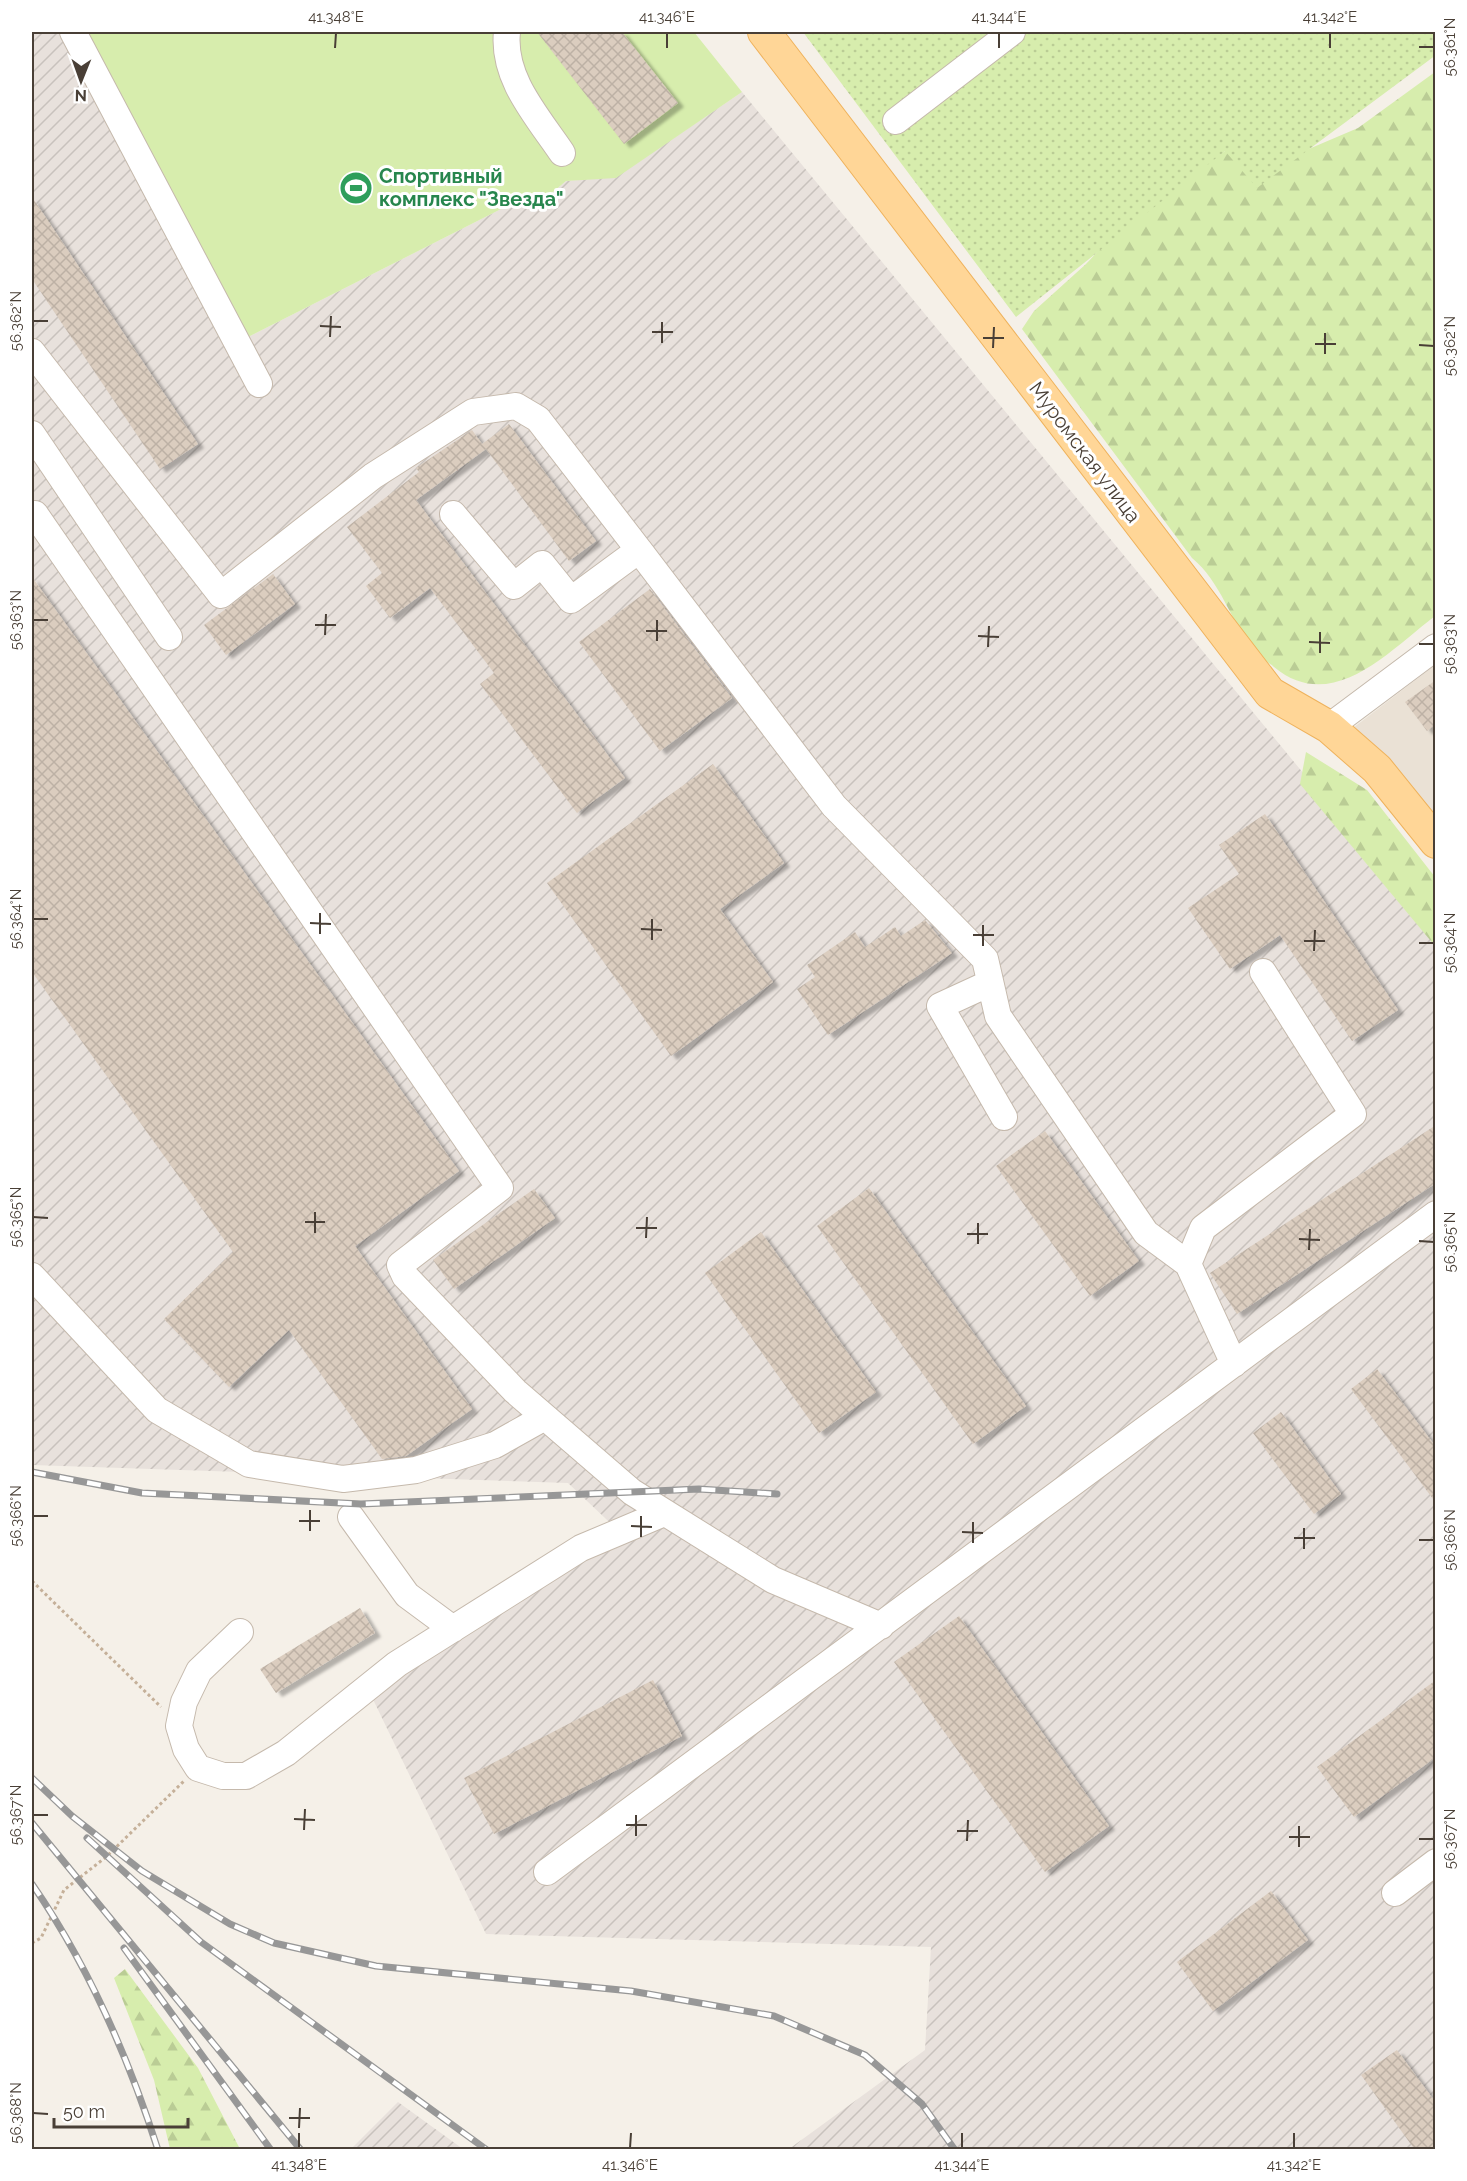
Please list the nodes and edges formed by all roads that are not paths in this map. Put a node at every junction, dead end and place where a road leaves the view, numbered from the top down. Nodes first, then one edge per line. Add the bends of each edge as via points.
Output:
1 (73, 32) edge
2 (507, 32) edge
3 (764, 32) edge
4 (1012, 32) edge
5 (896, 121) dead end
6 (562, 153) dead end
7 (32, 352) edge
8 (260, 384) dead end
9 (32, 434) edge
10 (453, 514) dead end
11 (32, 516) edge
12 (639, 550) junction
13 (169, 637) dead end
14 (1436, 647) edge
15 (1329, 727) junction
16 (1436, 842) edge
17 (1263, 972) dead end
18 (990, 983) junction
19 (1004, 1117) dead end
20 (1436, 1214) edge
21 (1188, 1264) junction
22 (32, 1276) edge
23 (1234, 1364) junction
24 (545, 1417) junction
25 (664, 1513) junction
26 (351, 1517) dead end
27 (881, 1626) junction
28 (453, 1629) junction
29 (240, 1632) dead end
30 (1436, 1862) edge
31 (547, 1872) dead end
32 (1395, 1893) dead end

1 - 8 street
2 - 6 street via 505,48 516,85
3 - 15 main road, Муромская улица via 1270,693
4 - 5 street
7 - 12 street via 221,595 373,476 473,412 516,406 538,419
9 - 13 street
10 - 12 street via 514,586 542,564 571,600
11 - 24 street via 500,1188 400,1265 413,1284 515,1391
12 - 18 street via 834,806 985,959
14 - 15 street
15 - 16 main road, Муромская улица via 1377,769
17 - 21 street via 1353,1114 1203,1228
18 - 19 street via 940,1006
18 - 21 street via 998,1016 1146,1233
20 - 23 street
21 - 23 street
22 - 24 street via 157,1410 249,1464 343,1479 416,1470 495,1445
23 - 27 street
24 - 25 street via 632,1492
25 - 27 street via 773,1580
25 - 28 street via 580,1548
26 - 28 street via 407,1595
27 - 31 street
28 - 29 street via 398,1664 286,1753 246,1776 223,1776 198,1768 186,1749 179,1725 184,1702 199,1671
30 - 32 street

